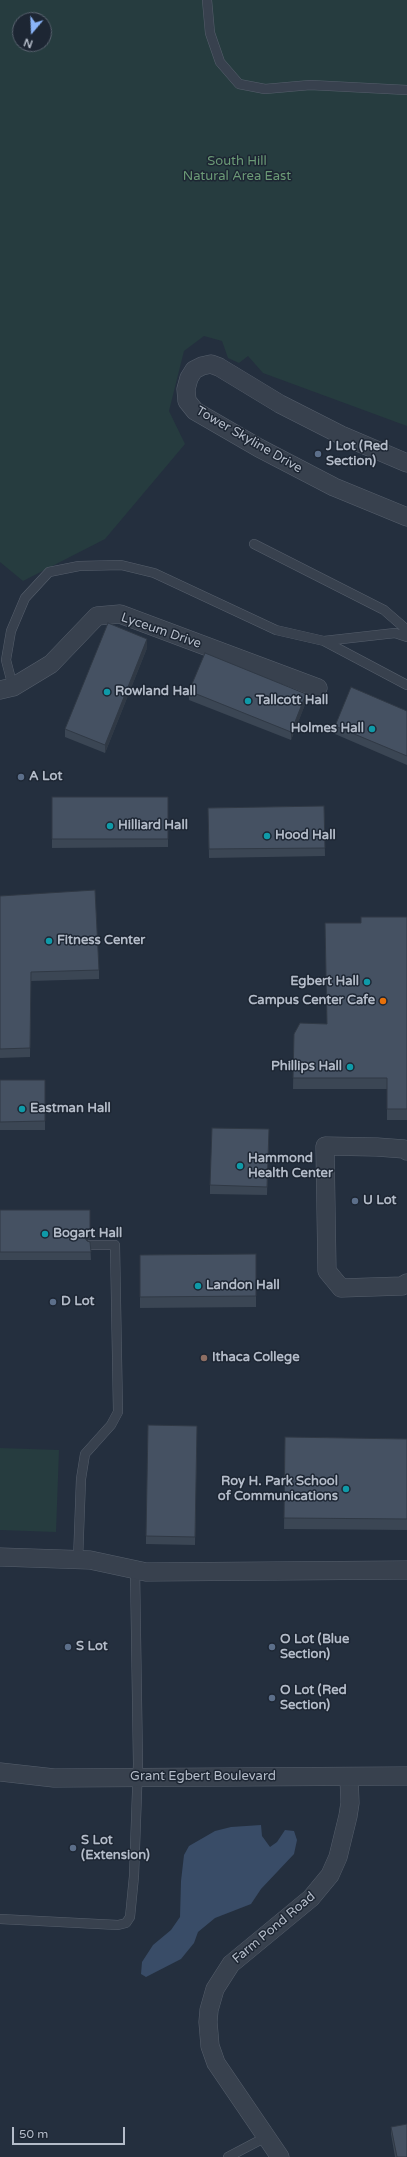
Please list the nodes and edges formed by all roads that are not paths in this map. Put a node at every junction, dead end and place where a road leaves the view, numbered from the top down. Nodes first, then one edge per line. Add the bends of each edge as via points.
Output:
1 (207, 0) edge
2 (407, 90) edge
3 (407, 463) edge
4 (407, 517) edge
5 (254, 544) dead end
6 (407, 630) edge
7 (407, 637) edge
8 (324, 641) junction
9 (407, 685) edge
10 (6, 688) edge
11 (318, 688) dead end
12 (407, 1151) edge
13 (90, 1245) edge
14 (407, 1282) edge
15 (0, 1557) edge
16 (78, 1560) junction
17 (135, 1569) junction
18 (407, 1570) edge
19 (0, 1772) edge
20 (407, 1776) edge
21 (349, 1777) junction
22 (138, 1778) junction
23 (0, 1919) edge
24 (266, 2137) junction
25 (228, 2157) edge
26 (280, 2157) edge

1 - 2 lane via 210,33 220,62 239,84 265,89 310,85
3 - 4 street, Tower Skyline Drive via 334,432 280,404 219,366 202,366 194,370 189,378 186,389 187,401 194,411 334,487
5 - 6 lane via 384,610
7 - 8 lane via 395,633
8 - 9 lane
8 - 10 lane via 276,630 154,573 121,564 79,566 49,572 25,598 11,630 6,660
10 - 11 street, Lyceum Drive via 51,664 97,616 120,614
12 - 14 street via 377,1147 325,1146 327,1271 341,1288 402,1286
13 - 16 lane via 115,1245 118,1412 111,1425 85,1454 81,1479
15 - 16 street
16 - 17 street
17 - 18 street via 146,1572
17 - 22 lane
19 - 22 street, Grant Egbert Boulevard via 54,1778
20 - 21 street, Grant Egbert Boulevard
21 - 22 street, Grant Egbert Boulevard
21 - 24 street, Farm Pond Road via 348,1816 338,1857 330,1875 311,1898 231,1964 215,1989 212,2000 208,2022 210,2046 216,2063
22 - 23 lane via 132,1904 128,1920 118,1925
24 - 25 lane
24 - 26 street, Farm Pond Road

